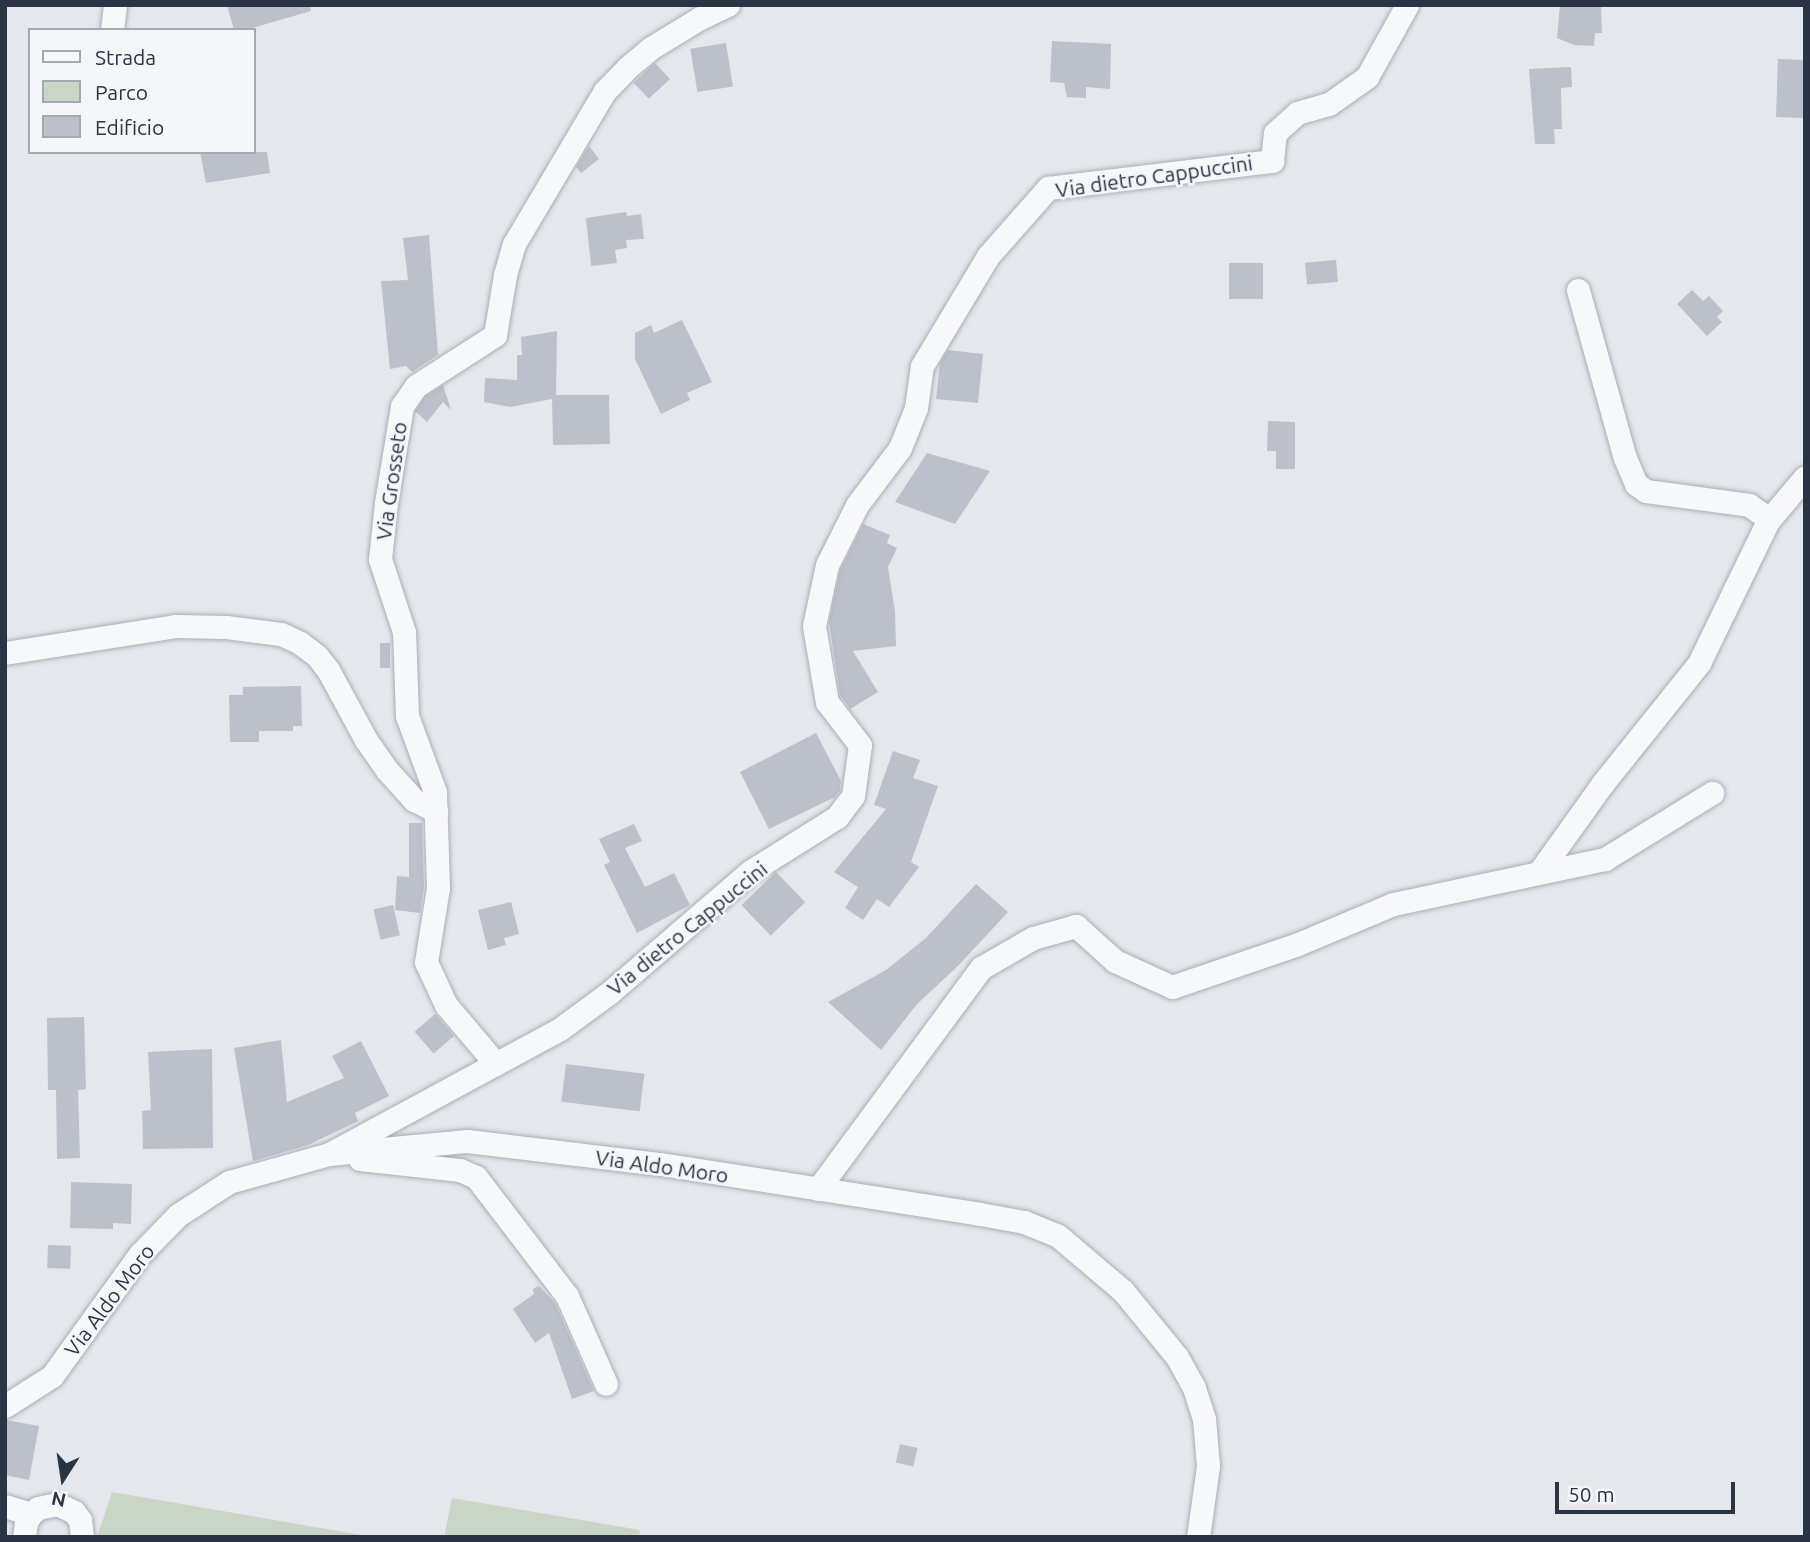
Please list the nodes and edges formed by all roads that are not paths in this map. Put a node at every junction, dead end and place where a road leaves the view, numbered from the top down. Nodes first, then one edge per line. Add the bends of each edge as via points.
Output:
1 (115, 5) edge
2 (728, 5) edge
3 (1407, 5) edge
4 (112, 28) edge
5 (1578, 290) dead end
6 (1805, 477) edge
7 (1769, 519) junction
8 (5, 653) edge
9 (1713, 793) dead end
10 (436, 811) junction
11 (1540, 871) junction
12 (496, 1063) junction
13 (329, 1153) junction
14 (818, 1189) junction
15 (606, 1384) dead end
16 (5, 1406) edge
17 (5, 1506) edge
18 (31, 1514) junction
19 (24, 1537) edge
20 (82, 1537) edge
21 (1198, 1537) edge

1 - 4 street
2 - 10 street, Via Grosseto via 652,48 605,91 514,244 495,335 416,386 402,406 380,559 404,632 407,716 435,792
3 - 12 street, Via dietro Cappuccini via 1367,77 1329,104 1297,113 1275,132 1272,161 1048,188 996,247 922,366 916,408 900,448 857,505 827,565 814,626 827,702 860,745 853,796 837,817 751,871 609,993 560,1029
5 - 7 street via 1636,484 1646,491 1749,505
6 - 7 street
7 - 11 street via 1699,663
8 - 10 street via 175,626 281,634 317,656 387,770 414,800
9 - 11 street via 1605,859
10 - 12 street, Via Grosseto via 438,888 426,961 446,1005
11 - 14 street via 1394,904 1298,944 1172,986 1115,961 1076,926 1033,938 981,968
12 - 13 street, Via dietro Cappuccini
13 - 14 street, Via Aldo Moro via 467,1141
13 - 15 street via 460,1170 476,1177 567,1296
13 - 16 street, Via Aldo Moro via 229,1182 178,1215 140,1254 52,1376
14 - 21 street, Via Aldo Moro via 1024,1222 1057,1235 1092,1261 1177,1357 1194,1388 1208,1466
17 - 18 street
18 - 19 street
18 - 20 street via 47,1504 66,1507 80,1520

